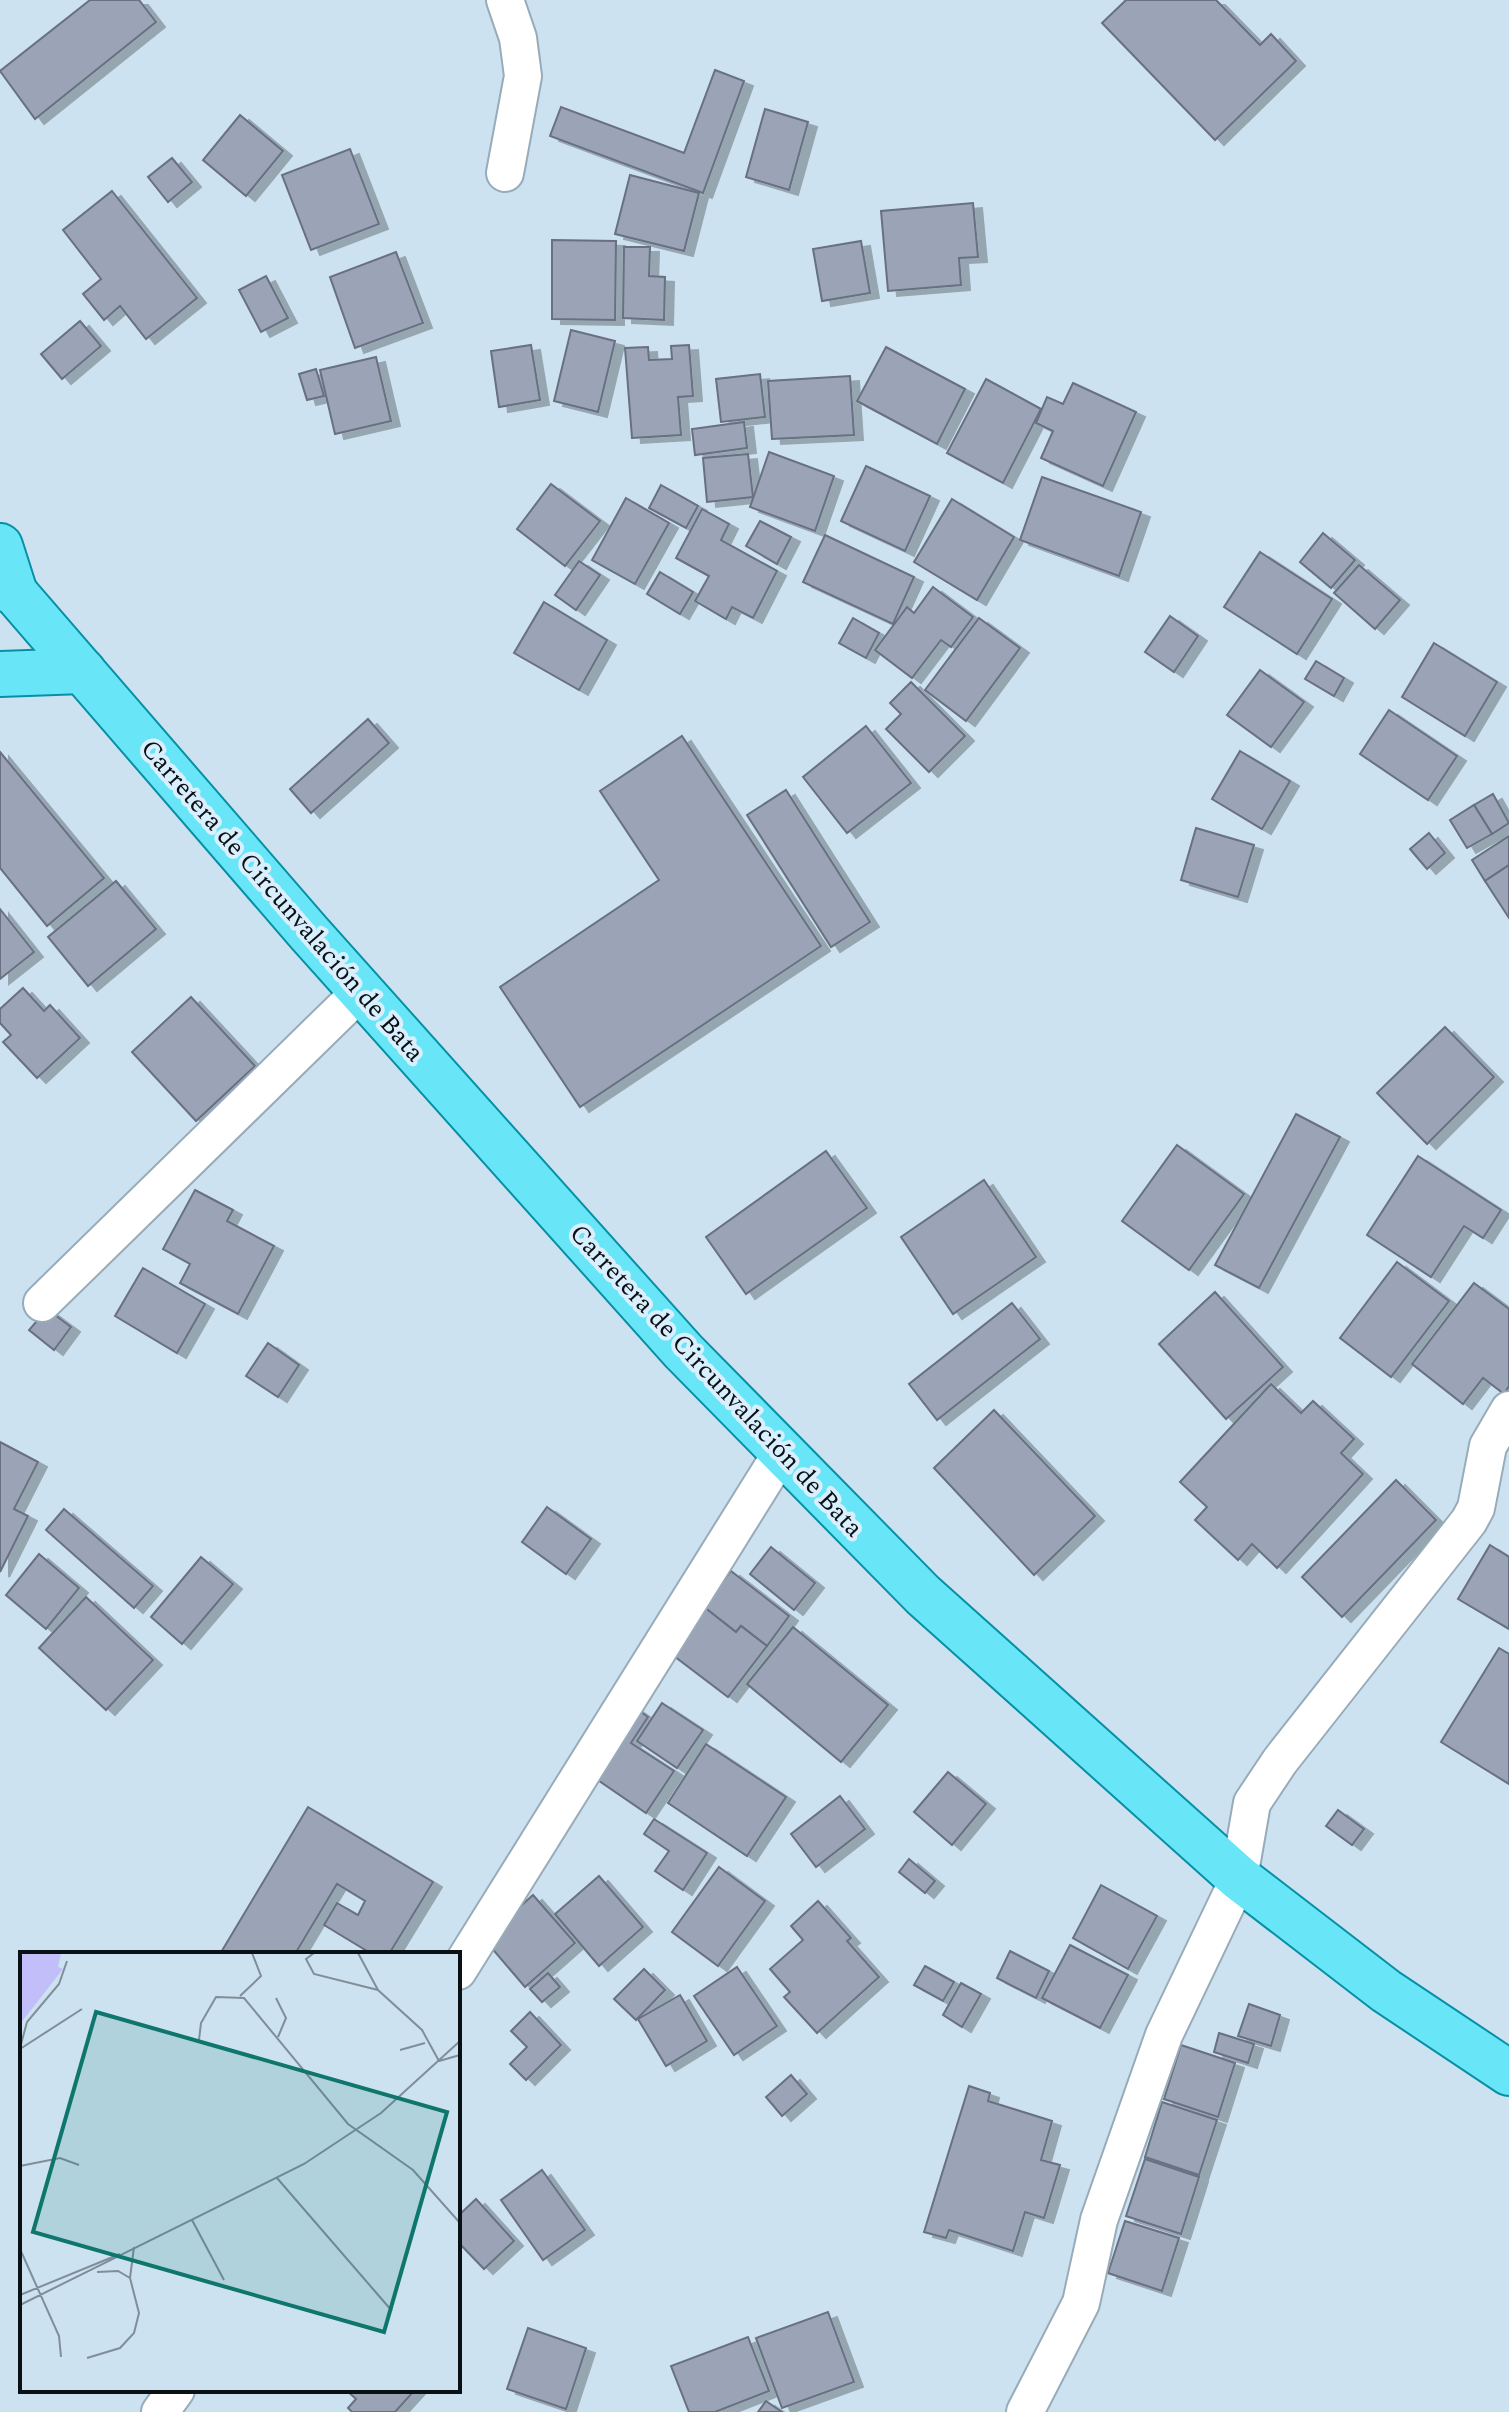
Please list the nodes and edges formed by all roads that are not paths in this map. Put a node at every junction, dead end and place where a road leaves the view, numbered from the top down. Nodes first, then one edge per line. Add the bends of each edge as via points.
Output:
1 (505, 0) edge
2 (505, 173) dead end
3 (0, 546) edge
4 (8, 590) edge
5 (83, 671) junction
6 (0, 674) edge
7 (361, 991) junction
8 (42, 1303) dead end
9 (1509, 1410) edge
10 (782, 1452) junction
11 (1239, 1878) junction
12 (460, 1968) edge
13 (1509, 2073) edge
14 (175, 2392) edge
15 (160, 2412) edge
16 (1025, 2412) edge

1 - 2 street via 523,76
3 - 4 main road, Carretera de Circunvalación de Bata
4 - 5 main road, Carretera de Circunvalación de Bata
5 - 6 main road
5 - 7 main road, Carretera de Circunvalación de Bata
7 - 8 street
7 - 10 main road, Carretera de Circunvalación de Bata via 683,1351
9 - 11 street via 1488,1446 1469,1521 1252,1803
10 - 11 main road, Carretera de Circunvalación de Bata via 923,1595
10 - 12 street
11 - 13 main road, Carretera de Circunvalación de Bata via 1386,1991
11 - 16 street via 1164,2035 1099,2220 1081,2303
14 - 15 street

